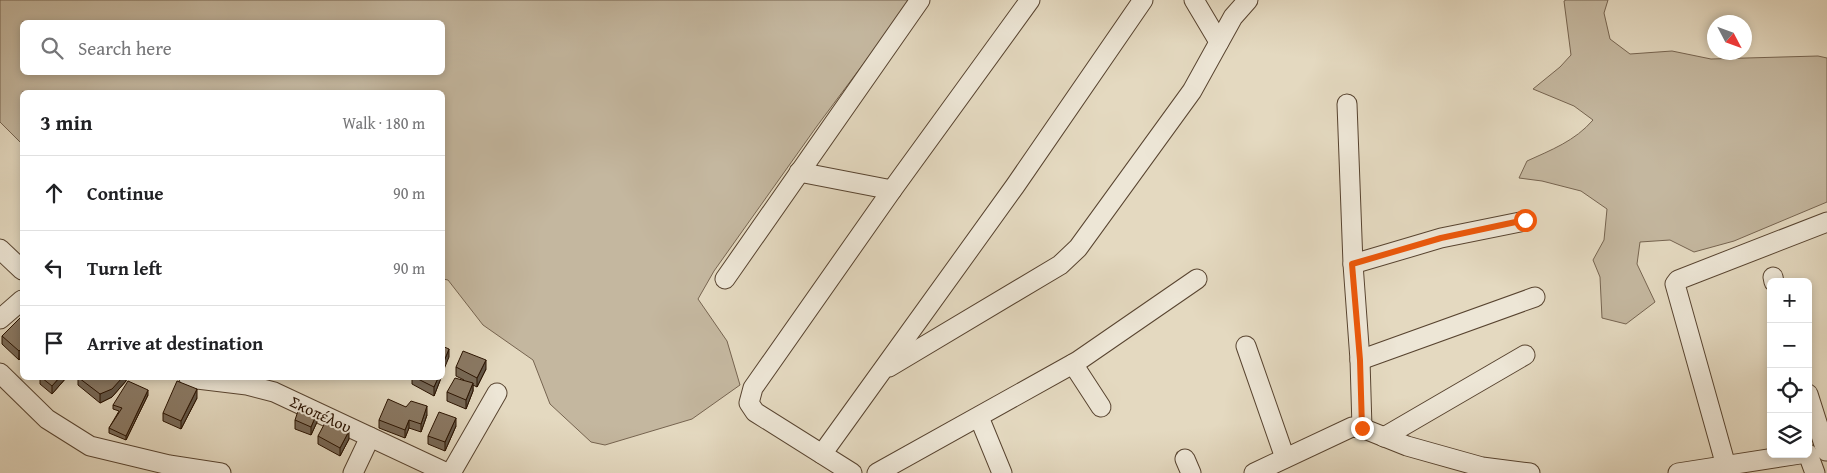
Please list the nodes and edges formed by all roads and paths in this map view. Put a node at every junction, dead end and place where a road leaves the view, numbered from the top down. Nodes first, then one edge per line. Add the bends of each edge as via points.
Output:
1 (920, 0) edge
2 (1030, 0) edge
3 (1142, 0) edge
4 (1194, 0) edge
5 (1248, 0) edge
6 (1219, 42) junction
7 (1347, 104) dead end
8 (799, 172) junction
9 (892, 190) junction
10 (1525, 220) dead end
11 (1827, 222) edge
12 (0, 250) edge
13 (1352, 264) junction
14 (20, 268) edge
15 (725, 279) dead end
16 (1197, 279) dead end
17 (1535, 297) dead end
18 (20, 302) edge
19 (0, 320) edge
20 (1246, 346) dead end
21 (1525, 356) dead end
22 (1360, 360) junction
23 (1073, 364) junction
24 (0, 372) edge
25 (881, 372) junction
26 (206, 380) edge
27 (497, 393) dead end
28 (1101, 408) dead end
29 (1811, 413) edge
30 (979, 417) junction
31 (1362, 428) junction
32 (370, 437) junction
33 (1384, 437) junction
34 (1817, 452) edge
35 (822, 454) junction
36 (1285, 458) junction
37 (1775, 458) edge
38 (1726, 466) junction
39 (1521, 472) edge
40 (221, 473) edge
41 (353, 473) edge
42 (447, 473) edge
43 (451, 473) edge
44 (852, 473) edge
45 (877, 473) edge
46 (1002, 473) edge
47 (1254, 473) edge
48 (1678, 473) edge
49 (1815, 473) edge

1 - 8 street
2 - 9 street
3 - 25 street via 1015,186
4 - 6 street
5 - 6 street via 1233,17
6 - 25 street via 1192,91 1078,248 1060,265
7 - 13 street
8 - 9 street
8 - 15 street
9 - 35 street via 753,388 749,403 755,412
10 - 13 street via 1441,238
11 - 38 street via 1678,280 1676,284
12 - 14 street
13 - 22 street
16 - 23 street
17 - 22 street
18 - 19 street
20 - 36 street
21 - 33 street
22 - 31 street
23 - 28 street
23 - 30 street
24 - 40 street via 47,419 90,446 169,465
25 - 35 street
26 - 32 street, Σκοπέλου via 274,392
27 - 43 street
29 - 34 street
30 - 45 street
30 - 46 street
31 - 33 street
31 - 36 street via 1352,427
32 - 41 street
32 - 42 street, Σκοπέλου
33 - 39 street via 1482,467
34 - 49 street
35 - 44 street
36 - 47 street
37 - 38 street
38 - 48 street

